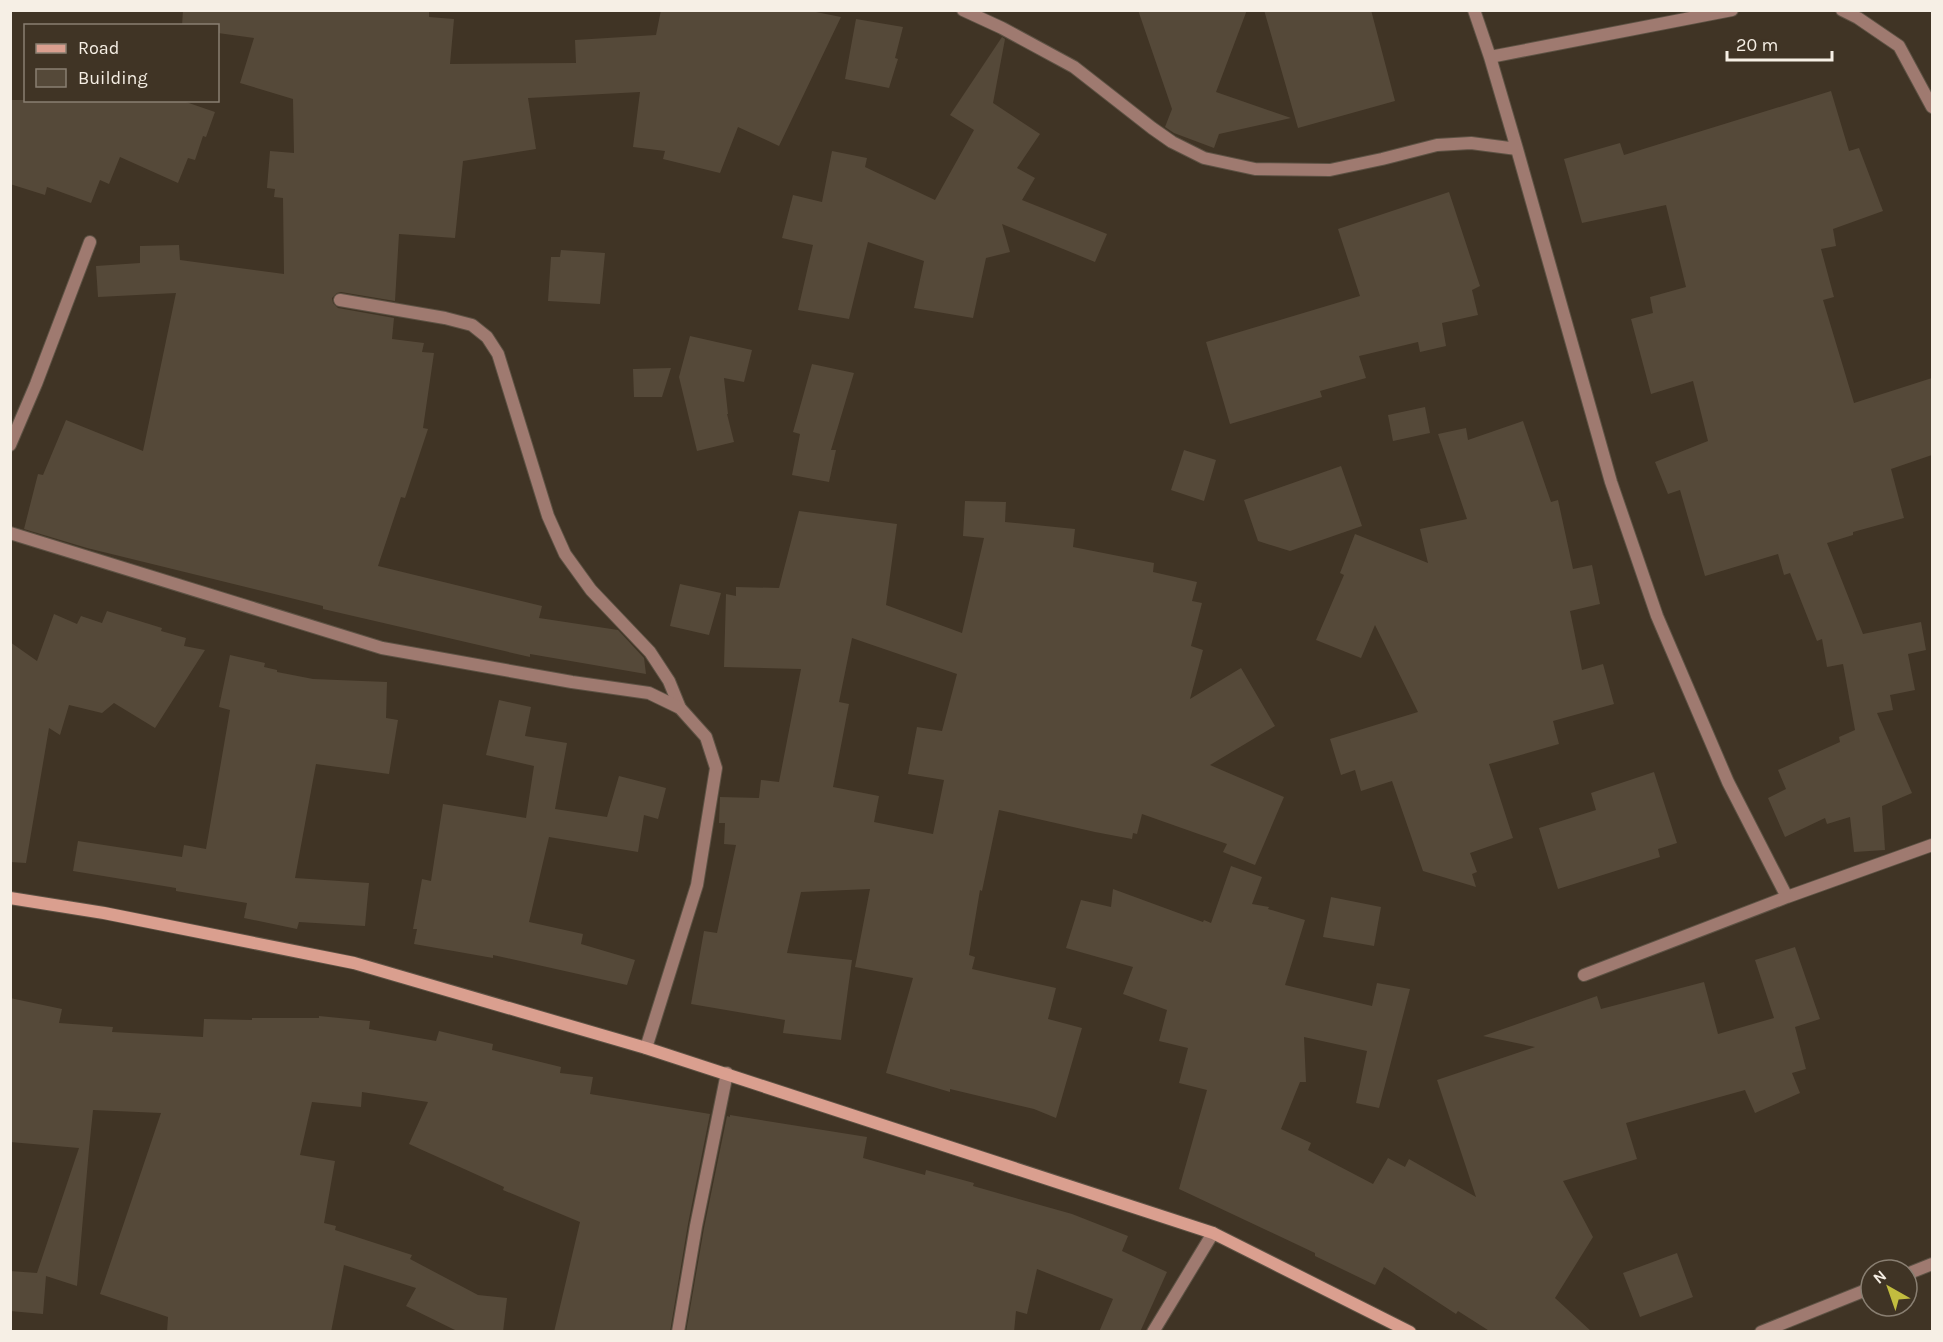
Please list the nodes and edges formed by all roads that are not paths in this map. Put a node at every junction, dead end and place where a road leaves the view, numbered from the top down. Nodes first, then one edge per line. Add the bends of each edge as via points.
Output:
1 (963, 10) edge
2 (1474, 10) edge
3 (1732, 10) edge
4 (1842, 10) edge
5 (1490, 57) junction
6 (1932, 107) edge
7 (1517, 149) junction
8 (90, 242) dead end
9 (340, 300) dead end
10 (10, 445) edge
11 (10, 533) edge
12 (680, 708) junction
13 (1932, 845) edge
14 (1787, 897) junction
15 (10, 898) edge
16 (1584, 975) dead end
17 (646, 1048) junction
18 (727, 1073) junction
19 (1214, 1233) junction
20 (1859, 1293) edge
21 (678, 1332) edge
22 (1153, 1332) edge
23 (1410, 1332) edge
24 (1761, 1332) edge

1 - 7 street via 1074,67 1152,128 1204,158 1255,170 1330,170 1437,145 1471,143
2 - 5 street
3 - 5 street
4 - 6 street via 1899,46
5 - 7 street
7 - 14 street via 1611,482 1657,616 1728,782
8 - 10 street
9 - 12 street via 445,318 472,326 487,337 498,354 548,516 565,554 591,590 650,652 669,681
11 - 12 street via 382,648 649,693
12 - 17 street via 706,737 716,768 697,885
13 - 14 street
14 - 16 street
15 - 17 main road via 354,963
17 - 18 main road
18 - 19 main road
18 - 21 street
19 - 22 street
19 - 23 main road
20 - 24 street

